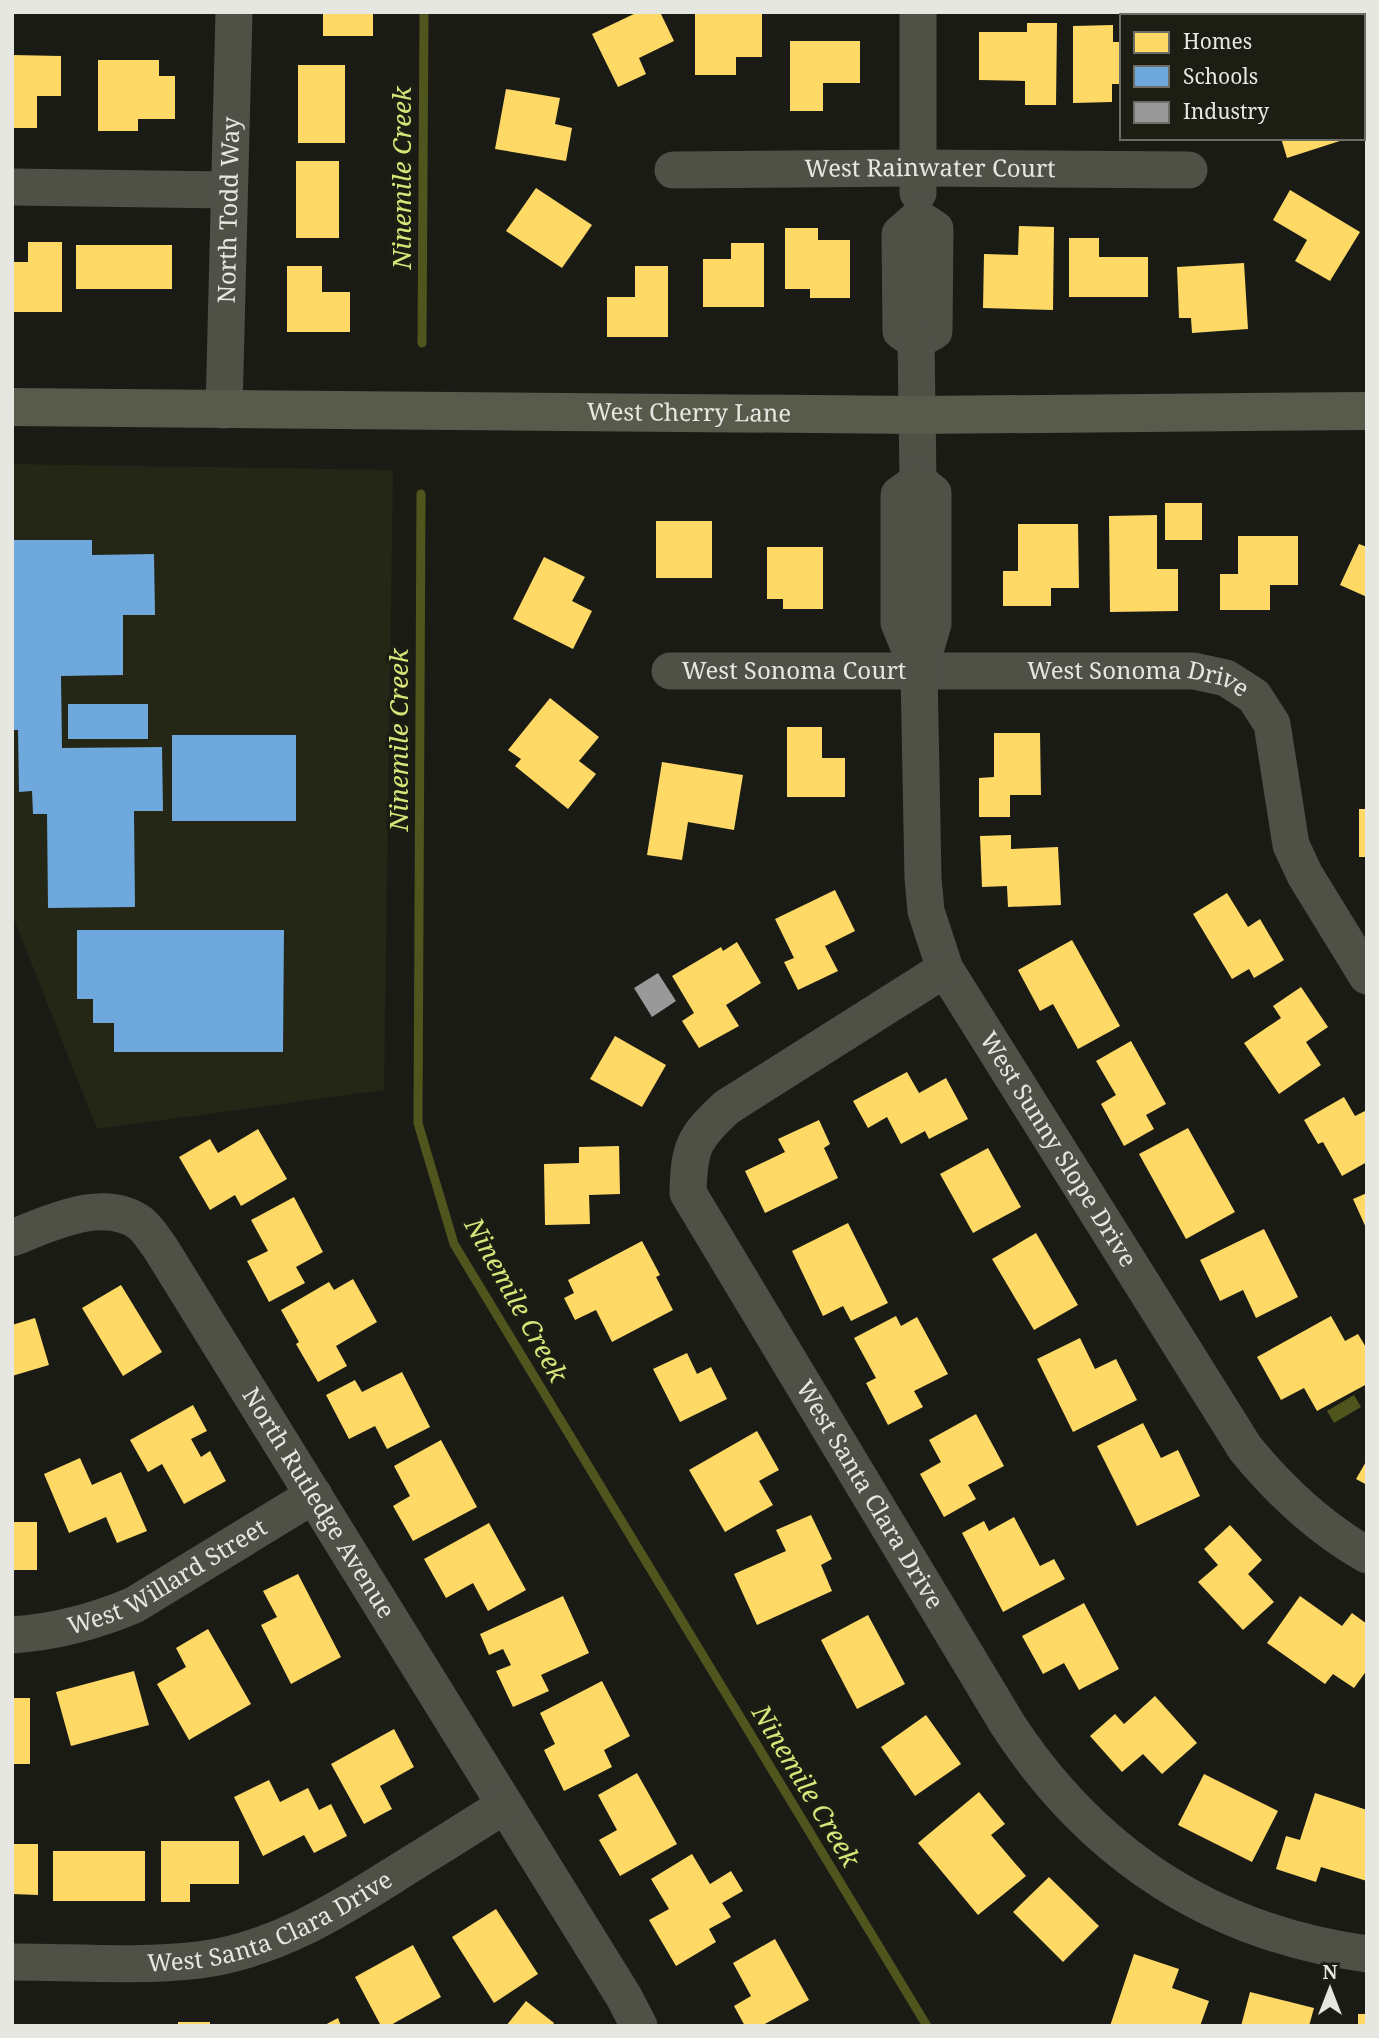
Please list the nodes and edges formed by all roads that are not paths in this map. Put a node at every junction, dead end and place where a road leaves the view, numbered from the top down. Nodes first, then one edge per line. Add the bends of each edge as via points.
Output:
1 (234, 12) edge
2 (918, 12) edge
3 (918, 168) junction
4 (673, 170) dead end
5 (1189, 170) dead end
6 (12, 187) edge
7 (228, 190) junction
8 (12, 407) edge
9 (224, 410) junction
10 (1367, 411) edge
11 (918, 415) junction
12 (670, 671) dead end
13 (919, 671) junction
14 (945, 969) junction
15 (1367, 976) edge
16 (12, 1238) edge
17 (313, 1495) junction
18 (1367, 1555) edge
19 (12, 1635) edge
20 (505, 1805) junction
21 (1367, 1954) edge
22 (12, 1962) edge
23 (639, 2026) edge

1 - 7 street, North Todd Way
2 - 3 street
3 - 4 street, West Rainwater Court
3 - 5 street, West Rainwater Court
3 - 11 street, West Sunny Slope Drive via 918,218 935,229 934,331 916,341
6 - 7 street
7 - 9 street, North Todd Way
8 - 9 main road, West Cherry Lane
9 - 11 main road, West Cherry Lane
10 - 11 main road, West Cherry Lane
11 - 13 street, West Sunny Slope Drive via 918,481 933,493 933,624
12 - 13 street, West Sonoma Court
13 - 14 street, West Sunny Slope Drive via 923,878 926,911
13 - 15 street, West Sonoma Drive via 1194,671 1226,678 1254,696 1272,724 1291,845 1304,875
14 - 18 street, West Sunny Slope Drive via 1245,1448 1266,1475 1316,1522
14 - 21 street, West Santa Clara Drive via 727,1107 703,1130 689,1160 688,1194 1008,1725 1069,1805 1122,1853 1179,1892 1272,1934
16 - 17 street, North Rutledge Avenue via 73,1215 97,1212 140,1223 161,1249
17 - 19 street, West Willard Street via 134,1605 73,1627
17 - 20 street, North Rutledge Avenue
20 - 22 street, West Santa Clara Drive via 329,1916 252,1948 201,1959 149,1963
20 - 23 street, North Rutledge Avenue

